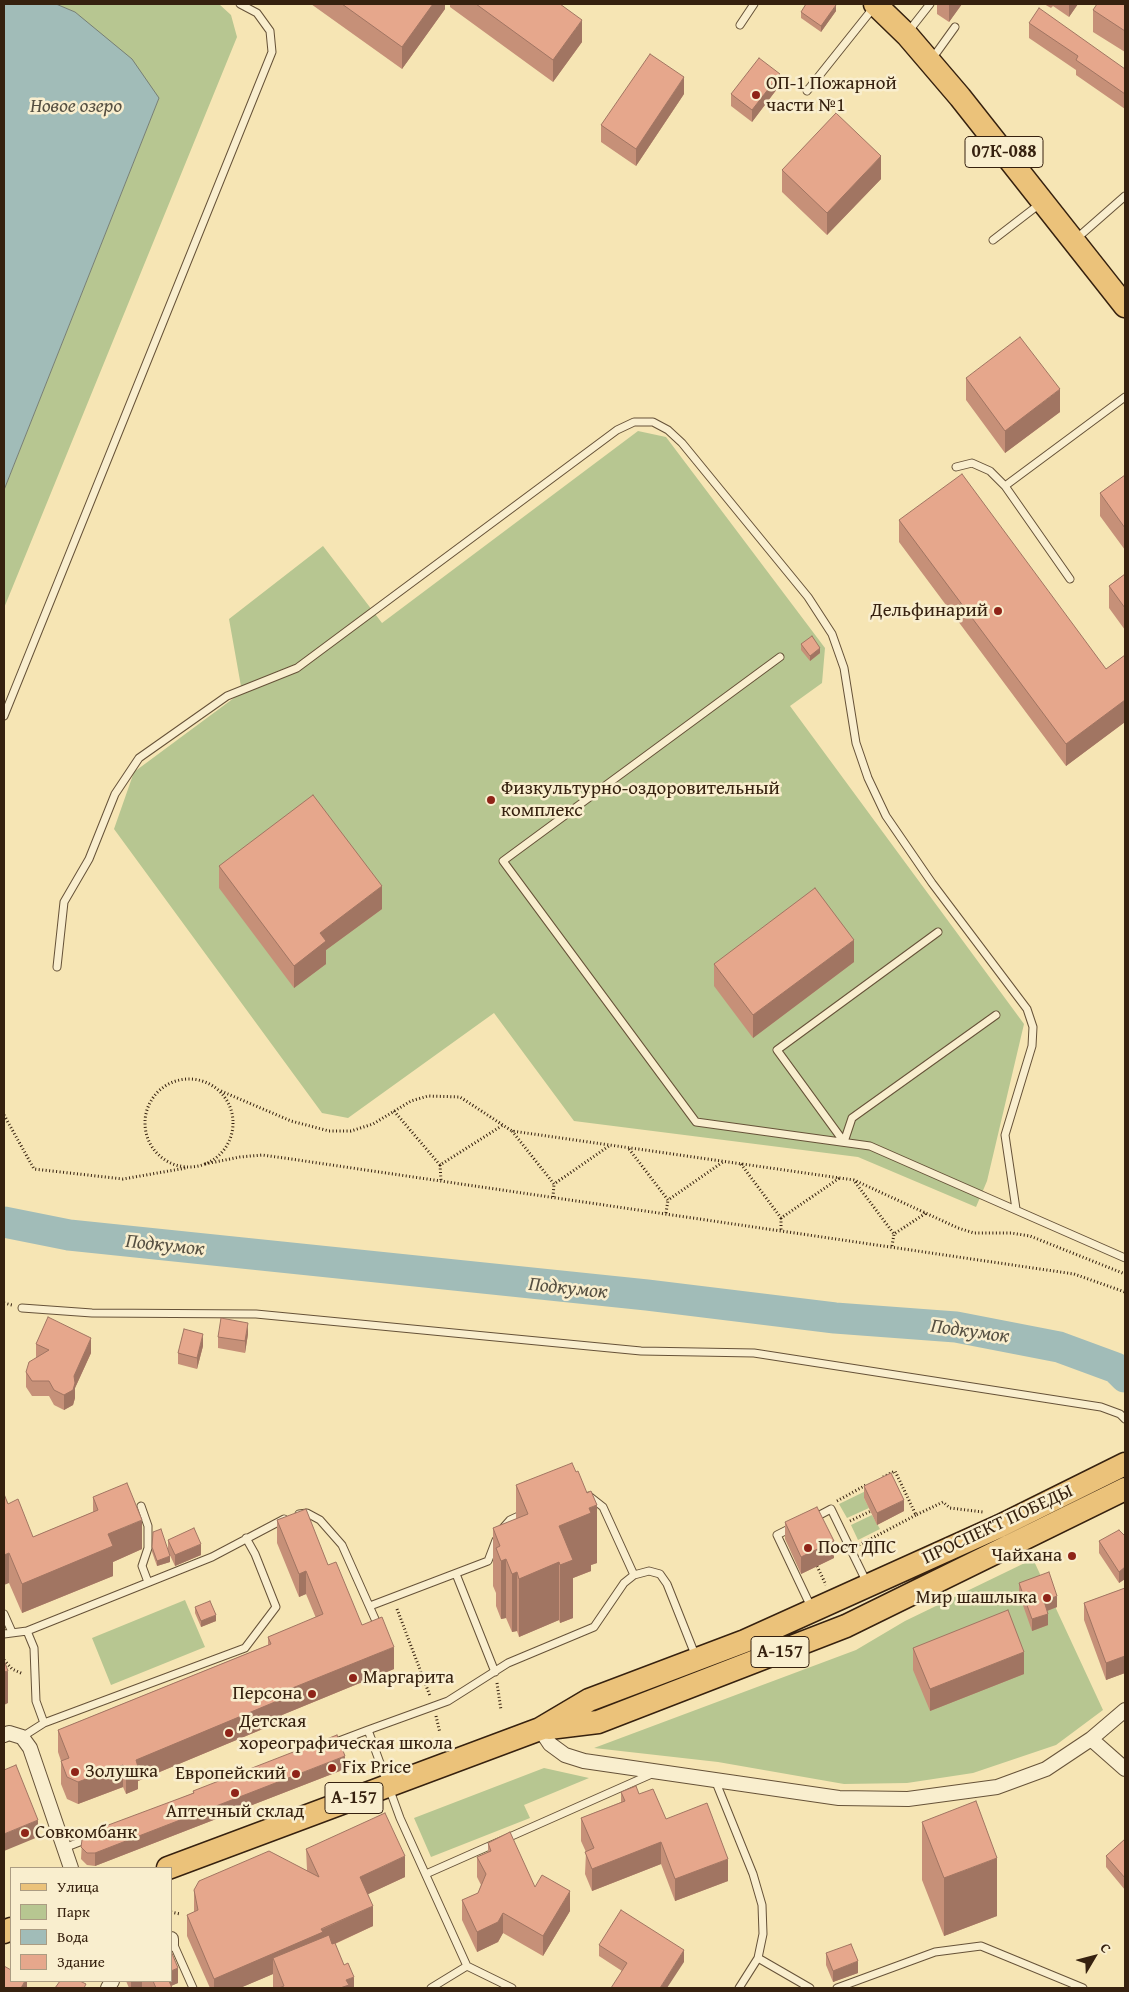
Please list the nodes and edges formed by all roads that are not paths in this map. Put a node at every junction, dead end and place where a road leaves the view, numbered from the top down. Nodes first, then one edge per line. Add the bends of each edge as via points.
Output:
1 (240, 4) edge
2 (754, 4) edge
3 (875, 4) edge
4 (930, 4) edge
5 (740, 25) dead end
6 (955, 27) dead end
7 (907, 34) junction
8 (928, 59) junction
9 (806, 91) dead end
10 (1124, 201) edge
11 (1043, 202) junction
12 (993, 240) dead end
13 (1074, 241) junction
14 (1125, 306) edge
15 (1125, 397) edge
16 (956, 467) dead end
17 (1005, 486) junction
18 (1070, 579) dead end
19 (780, 657) dead end
20 (4, 716) edge
21 (938, 932) dead end
22 (57, 967) dead end
23 (996, 1015) dead end
24 (844, 1142) junction
25 (1016, 1209) junction
26 (1125, 1258) edge
27 (22, 1308) dead end
28 (1125, 1419) edge
29 (1125, 1464) edge
30 (1125, 1489) edge
31 (584, 1494) edge
32 (141, 1506) dead end
33 (527, 1512) edge
34 (808, 1520) edge
35 (800, 1524) edge
36 (246, 1538) junction
37 (456, 1574) junction
38 (634, 1575) junction
39 (148, 1582) junction
40 (869, 1586) junction
41 (370, 1606) junction
42 (813, 1611) junction
43 (4, 1614) edge
44 (27, 1630) junction
45 (12, 1632) junction
46 (380, 1633) edge
47 (4, 1634) edge
48 (697, 1659) junction
49 (495, 1672) junction
50 (1125, 1710) edge
51 (44, 1723) junction
52 (540, 1729) junction
53 (368, 1730) junction
54 (4, 1735) edge
55 (22, 1737) junction
56 (1091, 1739) junction
57 (322, 1748) edge
58 (1125, 1769) edge
59 (657, 1772) junction
60 (715, 1780) junction
61 (388, 1785) junction
62 (101, 1834) edge
63 (64, 1848) junction
64 (71, 1867) edge
65 (171, 1867) edge
66 (426, 1874) junction
67 (172, 1942) edge
68 (758, 1958) junction
69 (467, 1966) junction
70 (194, 1988) edge
71 (431, 1988) edge
72 (512, 1988) edge
73 (739, 1988) edge
74 (810, 1988) edge
75 (837, 1988) edge
76 (1083, 1988) edge

1 - 20 lane via 256,13 270,31 272,52
2 - 5 lane
3 - 7 main road, 07К-088
3 - 9 lane
4 - 7 lane
6 - 8 lane
7 - 8 main road, 07К-088
8 - 11 main road, 07К-088
10 - 13 lane
11 - 12 lane
11 - 13 main road, 07К-088
13 - 14 main road, 07К-088
15 - 17 lane
16 - 17 lane via 972,463 990,471
17 - 18 lane
19 - 24 lane via 503,861 696,1122
21 - 24 lane via 777,1050
22 - 25 lane via 64,902 90,859 114,794 139,758 227,696 298,668 617,430 634,422 653,422 668,430 682,444 808,597 832,634 844,668 856,743 886,816 1027,1009 1032,1027 1032,1046 1005,1134
23 - 24 lane via 852,1118
24 - 25 lane via 870,1146
25 - 26 lane
27 - 28 lane via 92,1313 256,1314 641,1351 754,1353 1101,1407
29 - 40 main road, ПРОСПЕКТ ПОБЕДЫ / А-157 via 992,1519
30 - 52 main road, ПРОСПЕКТ ПОБЕДЫ / А-157 via 846,1626 598,1722
31 - 38 lane via 603,1507
32 - 39 lane via 148,1526 148,1548 142,1566
33 - 37 lane via 504,1526 488,1561
34 - 40 lane via 831,1509
35 - 42 lane via 777,1535
36 - 39 lane via 212,1557
36 - 41 lane via 293,1515 307,1514 320,1520 342,1545
36 - 51 lane via 276,1607 245,1648
37 - 41 lane
37 - 49 lane
38 - 48 lane via 649,1571 660,1574 668,1584
38 - 49 lane via 624,1583 594,1627
39 - 44 lane
40 - 42 main road, ПРОСПЕКТ ПОБЕДЫ / А-157
41 - 46 lane
42 - 48 main road, ПРОСПЕКТ ПОБЕДЫ / А-157
43 - 45 lane
44 - 45 lane
44 - 51 lane via 34,1648 36,1701
45 - 47 lane
48 - 52 main road, ПРОСПЕКТ ПОБЕДЫ / А-157 via 589,1700
49 - 53 lane via 448,1701
50 - 56 street
51 - 55 lane
52 - 59 street via 550,1744 565,1755
52 - 61 main road, ПРОСПЕКТ ПОБЕДЫ / А-157
53 - 57 lane
53 - 61 lane
54 - 55 street via 9,1733
55 - 63 street via 30,1748
56 - 58 street
56 - 60 street via 1046,1768 997,1787 908,1800 838,1798
59 - 60 street
59 - 66 lane
60 - 68 lane via 754,1874 762,1905 763,1934
61 - 65 main road, ПРОСПЕКТ ПОБЕДЫ / А-157
61 - 66 lane
62 - 63 lane
63 - 64 street
66 - 69 lane
67 - 70 lane
68 - 73 lane
68 - 74 lane
69 - 71 lane
69 - 72 lane
75 - 76 lane via 935,1952 981,1946

